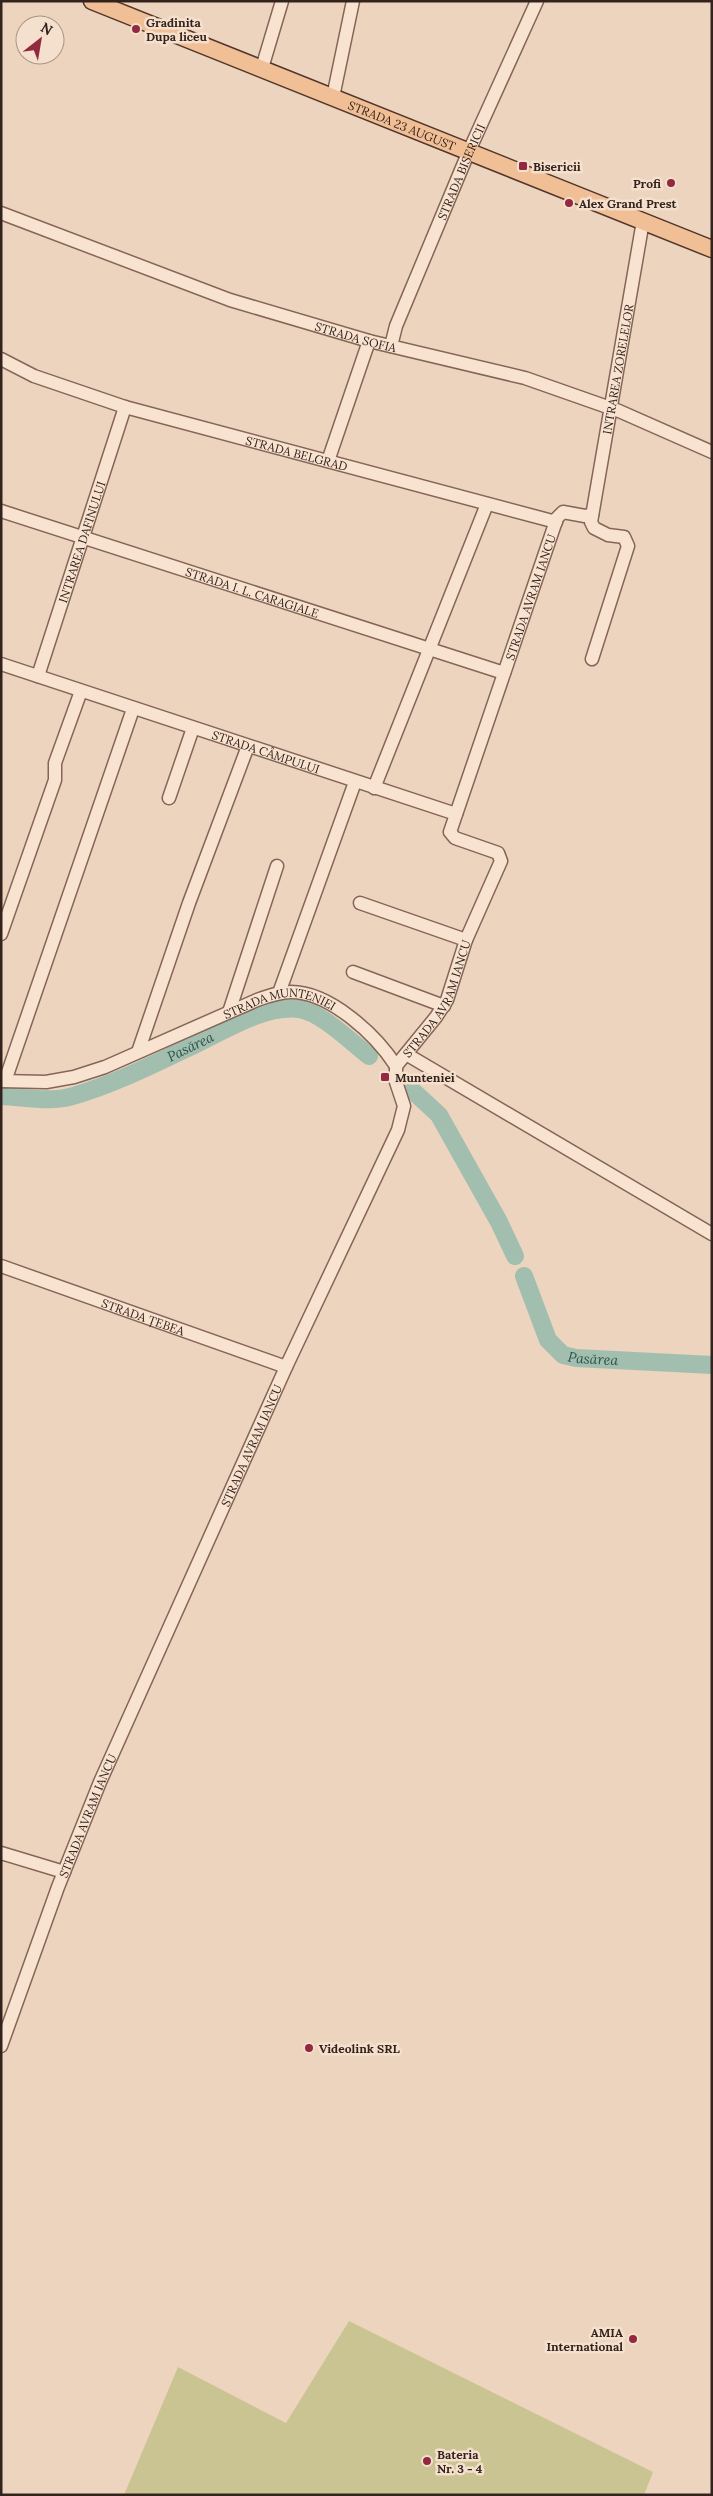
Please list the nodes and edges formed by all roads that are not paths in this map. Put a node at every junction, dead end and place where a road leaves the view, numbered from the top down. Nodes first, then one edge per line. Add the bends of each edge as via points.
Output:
1 (92, 1) edge
2 (282, 1) edge
3 (353, 1) edge
4 (537, 1) edge
5 (262, 68) junction
6 (333, 97) junction
7 (468, 151) junction
8 (1, 213) edge
9 (642, 221) junction
10 (712, 249) edge
11 (369, 341) junction
12 (391, 346) junction
13 (1, 359) edge
14 (125, 407) junction
15 (611, 407) junction
16 (712, 452) edge
17 (328, 462) junction
18 (487, 504) junction
19 (1, 510) edge
20 (592, 515) junction
21 (556, 522) junction
22 (83, 537) junction
23 (429, 650) junction
24 (592, 659) dead end
25 (1, 664) edge
26 (504, 674) junction
27 (38, 676) junction
28 (80, 691) junction
29 (133, 709) junction
30 (193, 728) junction
31 (248, 746) junction
32 (356, 782) junction
33 (374, 788) junction
34 (169, 798) dead end
35 (456, 814) junction
36 (277, 866) dead end
37 (360, 903) dead end
38 (1, 934) edge
39 (466, 940) junction
40 (353, 972) dead end
41 (279, 993) junction
42 (444, 1006) junction
43 (229, 1012) junction
44 (138, 1052) junction
45 (406, 1054) junction
46 (396, 1066) junction
47 (3, 1081) edge
48 (712, 1234) edge
49 (1, 1266) edge
50 (286, 1367) junction
51 (1, 1853) edge
52 (64, 1872) junction
53 (1, 2046) edge

1 - 5 main road, STRADA 23 AUGUST
2 - 5 street
3 - 6 street
4 - 7 street, STRADA BISERICII
5 - 6 main road, STRADA 23 AUGUST
6 - 7 main road, STRADA 23 AUGUST
7 - 9 main road, STRADA 23 AUGUST
7 - 12 street, STRADA BISERICII via 396,326
8 - 11 street, STRADA SOFIA via 230,300
9 - 10 main road, STRADA 23 AUGUST
9 - 15 street, INTRAREA ZORELELOR
11 - 12 street, STRADA SOFIA
11 - 17 street
12 - 15 street, STRADA SOFIA via 508,373
13 - 14 street, STRADA BELGRAD via 34,376
14 - 17 street, STRADA BELGRAD
14 - 22 street, INTRAREA DAFINULUI
15 - 16 street, STRADA SOFIA
15 - 20 street, INTRAREA ZORELELOR
17 - 18 street, STRADA BELGRAD
18 - 21 street, STRADA BELGRAD
18 - 23 street
19 - 22 street, STRADA I. L. CARAGIALE
20 - 21 street via 563,512
20 - 24 street via 594,528 621,535 628,542
21 - 26 street, STRADA AVRAM IANCU
22 - 23 street, STRADA I. L. CARAGIALE
22 - 27 street, INTRAREA DAFINULUI
23 - 26 street, STRADA I. L. CARAGIALE
23 - 33 street
25 - 27 street, STRADA CÂMPULUI
26 - 35 street, STRADA AVRAM IANCU
27 - 28 street, STRADA CÂMPULUI
28 - 29 street, STRADA CÂMPULUI
28 - 38 street via 55,763 55,780
29 - 30 street, STRADA CÂMPULUI
29 - 47 street
30 - 31 street, STRADA CÂMPULUI
30 - 34 street
31 - 32 street, STRADA CÂMPULUI
31 - 44 street
32 - 33 street, STRADA CÂMPULUI
32 - 41 street
33 - 35 street, STRADA CÂMPULUI
35 - 39 street, STRADA AVRAM IANCU via 451,836 498,853 501,857
36 - 43 street
37 - 39 street
39 - 42 street, STRADA AVRAM IANCU
40 - 42 street
41 - 43 street, STRADA MUNTENIEI
41 - 46 street, STRADA MUNTENIEI via 316,996 333,1006 377,1040
42 - 45 street, STRADA AVRAM IANCU
43 - 44 street, STRADA MUNTENIEI
44 - 47 street, STRADA MUNTENIEI via 74,1077 46,1082
45 - 46 street, STRADA AVRAM IANCU
45 - 48 street
46 - 50 street, STRADA AVRAM IANCU via 396,1082 404,1106 398,1130
49 - 50 street, STRADA ȚEBEA
50 - 52 street, STRADA AVRAM IANCU via 112,1756
51 - 52 street
52 - 53 street, STRADA AVRAM IANCU

